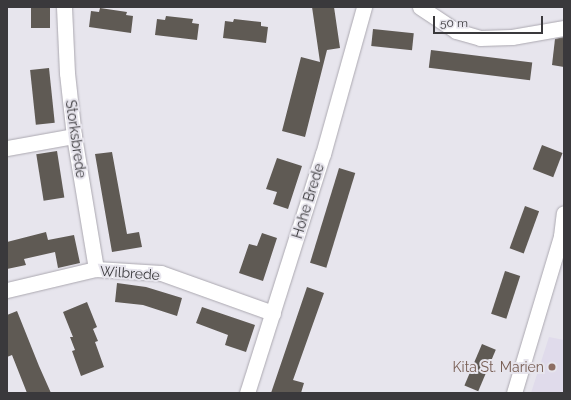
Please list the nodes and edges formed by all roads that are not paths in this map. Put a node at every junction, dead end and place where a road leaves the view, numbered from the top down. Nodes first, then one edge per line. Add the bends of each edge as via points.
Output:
1 (64, 7) edge
2 (364, 7) edge
3 (420, 7) edge
4 (564, 28) edge
5 (74, 136) junction
6 (7, 148) edge
7 (564, 213) edge
8 (563, 236) edge
9 (96, 269) junction
10 (7, 290) edge
11 (273, 313) junction
12 (247, 393) edge
13 (514, 393) edge

1 - 5 street, Storksbrede via 67,73
2 - 11 street, Hohe Brede via 323,154
3 - 4 street via 456,31 480,38 512,37
5 - 6 street
5 - 9 street, Storksbrede
7 - 8 street
8 - 13 street
9 - 10 street, Wilbrede
9 - 11 street, Wilbrede via 161,273
11 - 12 street, Hohe Brede

